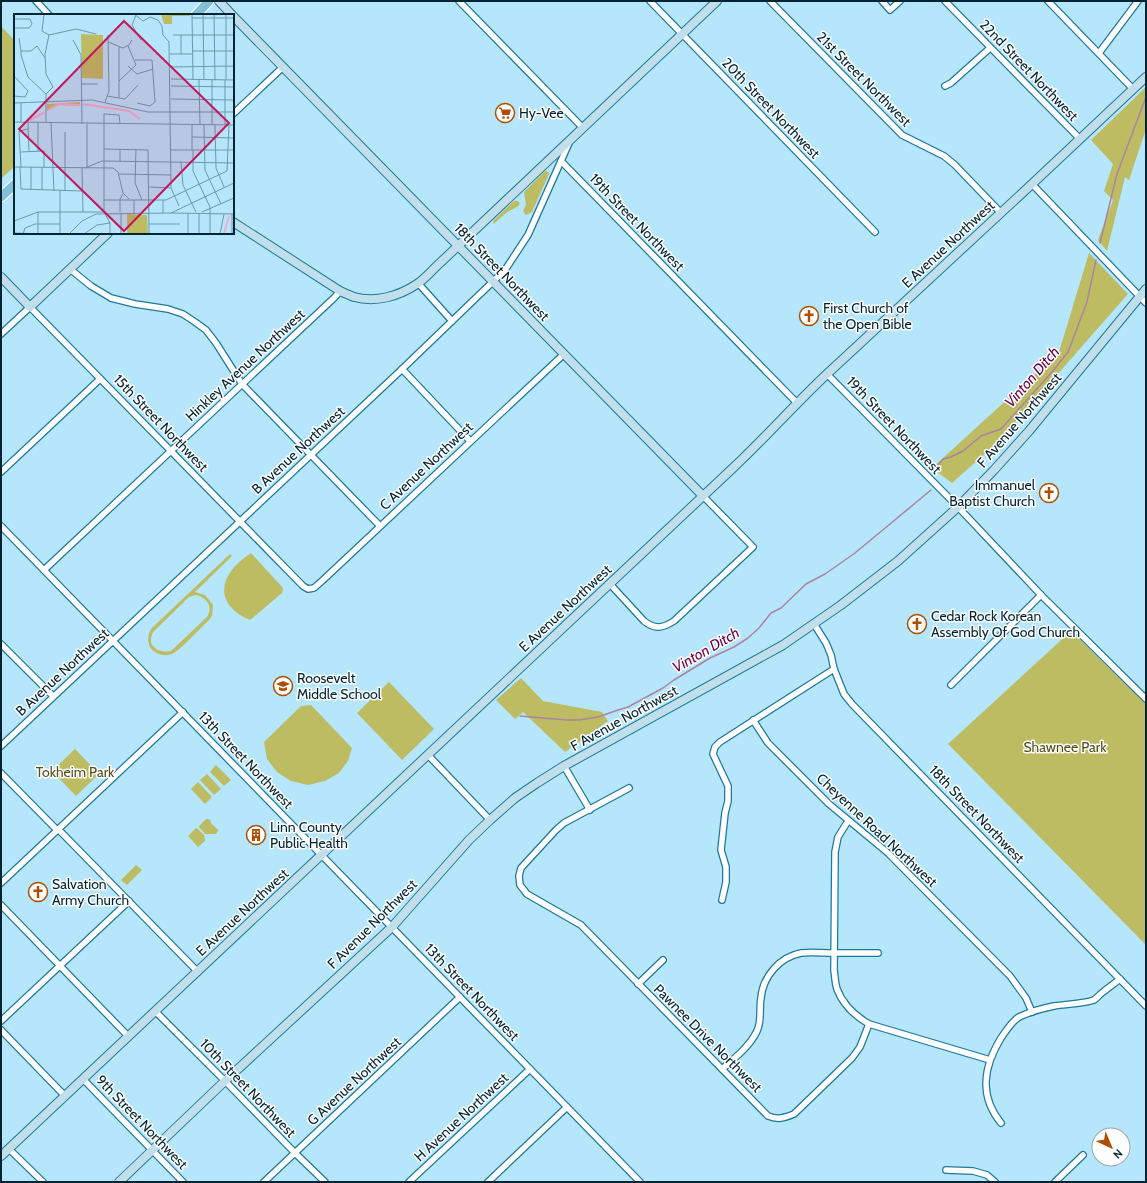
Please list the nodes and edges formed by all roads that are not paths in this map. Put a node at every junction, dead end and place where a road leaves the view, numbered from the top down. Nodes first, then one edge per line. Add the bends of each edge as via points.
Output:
1 (36, 1) edge
2 (209, 1) edge
3 (219, 1) edge
4 (459, 1) edge
5 (650, 1) edge
6 (717, 1) edge
7 (770, 1) edge
8 (882, 1) edge
9 (900, 1) edge
10 (945, 1) edge
11 (1048, 1) edge
12 (1138, 1) edge
13 (48, 14) edge
14 (197, 14) edge
15 (232, 14) edge
16 (234, 16) edge
17 (682, 34) junction
18 (990, 48) junction
19 (1098, 53) junction
20 (283, 67) junction
21 (1146, 77) edge
22 (945, 86) dead end
23 (1133, 89) junction
24 (234, 113) edge
25 (583, 128) junction
26 (1080, 139) junction
27 (570, 141) junction
28 (561, 161) junction
29 (1032, 184) junction
30 (14, 185) edge
31 (1, 197) edge
32 (1001, 213) junction
33 (234, 223) edge
34 (875, 232) dead end
35 (107, 234) edge
36 (458, 245) junction
37 (70, 269) junction
38 (1, 277) edge
39 (494, 282) junction
40 (418, 283) junction
41 (1146, 289) edge
42 (340, 291) junction
43 (1139, 297) junction
44 (1146, 303) edge
45 (30, 307) junction
46 (452, 321) junction
47 (1, 334) edge
48 (564, 354) junction
49 (402, 369) junction
50 (827, 374) junction
51 (100, 379) junction
52 (242, 384) junction
53 (797, 403) junction
54 (470, 441) junction
55 (170, 452) junction
56 (310, 455) junction
57 (1, 472) edge
58 (703, 496) junction
59 (958, 507) junction
60 (239, 522) junction
61 (1, 526) edge
62 (380, 526) junction
63 (44, 570) junction
64 (610, 584) junction
65 (303, 586) joint
66 (1041, 595) junction
67 (814, 624) junction
68 (112, 640) junction
69 (1, 644) edge
70 (834, 669) junction
71 (951, 685) dead end
72 (53, 696) junction
73 (1146, 699) edge
74 (183, 712) junction
75 (753, 720) junction
76 (1, 746) edge
77 (428, 755) junction
78 (564, 766) junction
79 (1, 773) edge
80 (628, 788) dead end
81 (590, 810) junction
82 (490, 820) junction
83 (848, 821) junction
84 (58, 830) junction
85 (322, 855) junction
86 (1, 883) edge
87 (722, 900) dead end
88 (129, 901) junction
89 (1, 905) edge
90 (392, 927) junction
91 (833, 953) junction
92 (878, 953) dead end
93 (663, 960) dead end
94 (60, 966) junction
95 (198, 972) junction
96 (1120, 979) junction
97 (638, 984) junction
98 (460, 997) junction
99 (1146, 1006) edge
100 (155, 1011) junction
101 (1032, 1012) junction
102 (1, 1021) edge
103 (869, 1024) junction
104 (1, 1030) edge
105 (128, 1036) junction
106 (990, 1060) junction
107 (530, 1069) junction
108 (722, 1069) junction
109 (83, 1079) junction
110 (225, 1081) junction
111 (65, 1096) junction
112 (567, 1107) junction
113 (1001, 1123) dead end
114 (9, 1148) junction
115 (153, 1150) junction
116 (295, 1153) junction
117 (1083, 1155) dead end
118 (1, 1156) edge
119 (946, 1170) dead end
120 (636, 1181) edge
121 (43, 1182) edge
122 (119, 1182) edge
123 (184, 1182) edge
124 (264, 1182) edge
125 (325, 1182) edge
126 (409, 1182) edge
127 (488, 1182) edge
128 (995, 1182) edge
129 (1056, 1182) edge

1 - 13 street
2 - 14 main road
3 - 15 street, 18th Street Northwest
4 - 25 street
5 - 17 street, 20th Street Northwest
6 - 17 street
7 - 32 street, 21st Street Northwest via 902,135 944,156
8 - 9 street via 890,10
10 - 18 street, 22nd Street Northwest
11 - 19 street
12 - 19 street
16 - 20 street, 18th Street Northwest
17 - 25 street
17 - 34 street, 20th Street Northwest
18 - 22 street
18 - 26 street, 22nd Street Northwest
19 - 23 street
20 - 24 street
20 - 36 street, 18th Street Northwest
21 - 23 street, E Avenue Northwest
23 - 26 street, E Avenue Northwest
25 - 27 street
26 - 29 street, E Avenue Northwest
27 - 28 street, B Avenue Northwest
27 - 36 street
28 - 39 street, B Avenue Northwest via 528,235
28 - 53 street, 19th Street Northwest
29 - 32 street, E Avenue Northwest
29 - 43 street
30 - 31 main road
32 - 50 street, E Avenue Northwest
33 - 42 street
35 - 37 street
36 - 39 street, 18th Street Northwest
36 - 40 street
37 - 45 street
37 - 52 street via 91,286 120,302 168,309 183,314 195,322 206,330 216,343
38 - 45 street, 15th Street Northwest
39 - 46 street, B Avenue Northwest
39 - 48 street, 18th Street Northwest
40 - 42 street via 404,292 380,299 354,297
40 - 46 street
41 - 43 street, F Avenue Northwest
42 - 52 street, Hinkley Avenue Northwest
43 - 44 street
43 - 59 street, F Avenue Northwest via 1029,431
45 - 47 street
45 - 51 street, 15th Street Northwest
46 - 49 street, B Avenue Northwest
48 - 54 street, C Avenue Northwest
48 - 58 street, 18th Street Northwest
49 - 54 street
49 - 56 street, B Avenue Northwest
50 - 53 street, E Avenue Northwest
50 - 59 street, 19th Street Northwest
51 - 55 street, 15th Street Northwest
51 - 57 street
52 - 55 street, Hinkley Avenue Northwest
52 - 56 street
53 - 58 street, E Avenue Northwest via 765,438
54 - 62 street, C Avenue Northwest
55 - 60 street, 15th Street Northwest
55 - 63 street, Hinkley Avenue Northwest
56 - 60 street, B Avenue Northwest
56 - 62 street
58 - 64 street, E Avenue Northwest
58 - 64 street, 18th Street Northwest via 753,547 666,626 650,626 644,622
59 - 66 street, 19th Street Northwest
59 - 67 street, F Avenue Northwest via 893,565
60 - 65 street, 15th Street Northwest
60 - 68 street, B Avenue Northwest
61 - 63 street, 13th Street Northwest
62 - 65 street, C Avenue Northwest via 314,588 308,589
63 - 68 street, 13th Street Northwest
64 - 77 street, E Avenue Northwest
66 - 71 street
66 - 73 street, 19th Street Northwest
67 - 70 street, 18th Street Northwest via 826,643
67 - 78 street, F Avenue Northwest via 783,645
68 - 72 street, B Avenue Northwest
68 - 74 street, 13th Street Northwest
69 - 72 street
70 - 75 street
70 - 96 street, 18th Street Northwest via 844,694 852,704
72 - 76 street, B Avenue Northwest
74 - 84 street
74 - 85 street, 13th Street Northwest
75 - 83 street, Cheyenne Road Northwest via 768,743
75 - 87 street via 715,748 714,754 728,786 721,850 726,867
77 - 82 street
77 - 85 street, E Avenue Northwest
78 - 81 street
78 - 82 street, F Avenue Northwest via 515,798
79 - 84 street
80 - 81 street
81 - 97 street, Pawnee Drive Northwest via 556,830 521,868 520,885 532,898 581,925
82 - 90 street, F Avenue Northwest
83 - 91 street via 838,838 835,852
83 - 101 street, Cheyenne Road Northwest via 888,853 1010,976 1026,998
84 - 86 street
84 - 88 street
85 - 90 street, 13th Street Northwest
85 - 95 street, E Avenue Northwest
88 - 94 street
88 - 95 street
89 - 94 street
90 - 98 street, 13th Street Northwest
90 - 110 street, F Avenue Northwest
91 - 92 street
91 - 103 street via 837,988 842,1000 858,1018
91 - 108 street via 801,954 787,958 772,970 764,983 760,998 761,1015 758,1029 752,1040
93 - 97 street
94 - 102 street
94 - 105 street
95 - 100 street, E Avenue Northwest
96 - 99 street, 18th Street Northwest
96 - 101 street via 1094,1000
97 - 108 street, Pawnee Drive Northwest
98 - 107 street, 13th Street Northwest
98 - 116 street, G Avenue Northwest
100 - 105 street, E Avenue Northwest
100 - 110 street, 10th Street Northwest
101 - 106 street via 1017,1018 1007,1029
103 - 106 street
103 - 108 street, Pawnee Drive Northwest via 860,1047 852,1058 794,1114 785,1118 775,1119 768,1116
104 - 111 street
105 - 109 street, E Avenue Northwest
106 - 113 street via 986,1093 994,1115
107 - 112 street, 13th Street Northwest
107 - 126 street, H Avenue Northwest
109 - 111 street, E Avenue Northwest
109 - 115 street, 9th Street Northwest
110 - 115 street, F Avenue Northwest
110 - 116 street, 10th Street Northwest
111 - 114 street, E Avenue Northwest
112 - 120 street, 13th Street Northwest
112 - 127 street
114 - 118 street, E Avenue Northwest
114 - 121 street
115 - 122 street, F Avenue Northwest
115 - 123 street, 9th Street Northwest
116 - 124 street, G Avenue Northwest
116 - 125 street, 10th Street Northwest
117 - 129 street
119 - 128 street via 973,1171 987,1175

